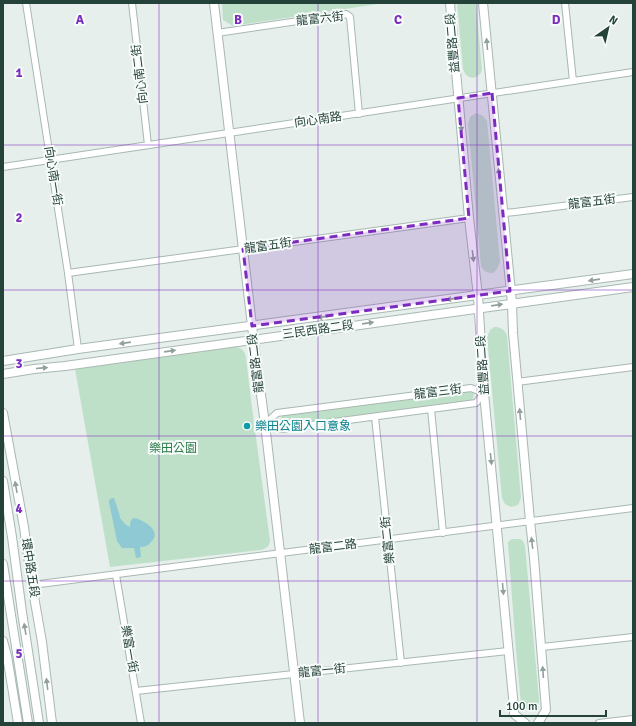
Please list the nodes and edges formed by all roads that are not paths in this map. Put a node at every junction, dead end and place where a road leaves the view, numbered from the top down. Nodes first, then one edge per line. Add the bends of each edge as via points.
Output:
1 (26, 3) edge
2 (132, 3) edge
3 (214, 3) edge
4 (450, 3) edge
5 (483, 3) edge
6 (565, 3) edge
7 (217, 33) junction
8 (633, 72) edge
9 (573, 80) junction
10 (492, 93) junction
11 (458, 98) junction
12 (359, 114) junction
13 (229, 133) junction
14 (148, 145) junction
15 (50, 160) junction
16 (3, 167) edge
17 (633, 197) edge
18 (504, 212) junction
19 (469, 218) junction
20 (243, 249) junction
21 (68, 273) junction
22 (633, 274) edge
23 (633, 286) edge
24 (510, 291) junction
25 (478, 296) junction
26 (512, 303) junction
27 (479, 308) junction
28 (252, 326) junction
29 (254, 340) junction
30 (78, 350) junction
31 (3, 361) edge
32 (633, 367) edge
33 (3, 374) edge
34 (518, 382) junction
35 (484, 393) junction
36 (431, 409) junction
37 (3, 413) edge
38 (375, 417) junction
39 (265, 424) junction
40 (3, 480) edge
41 (633, 508) edge
42 (530, 521) junction
43 (497, 525) junction
44 (443, 533) junction
45 (388, 540) junction
46 (280, 554) junction
47 (3, 564) edge
48 (116, 575) junction
49 (32, 585) junction
50 (633, 637) edge
51 (3, 641) edge
52 (542, 648) junction
53 (508, 651) junction
54 (401, 663) junction
55 (294, 674) junction
56 (136, 691) junction
57 (633, 719) edge
58 (18, 723) edge
59 (28, 723) edge
60 (39, 723) edge
61 (52, 723) edge
62 (141, 723) edge
63 (300, 723) edge
64 (525, 723) edge
65 (538, 723) edge
66 (600, 723) edge

1 - 15 street, 向心南一街
2 - 14 street, 向心南二街
3 - 7 street, 龍富路二段
4 - 11 street, 益豐路二段
10 -> 5 street
6 - 9 street
7 - 12 street, 龍富六街 via 346,14 350,17
7 - 13 street, 龍富路二段
8 - 9 street, 向心南路
9 - 10 street, 向心南路
10 - 11 street, 向心南路
18 -> 10 street
11 - 12 street, 向心南路
11 -> 19 street, 益豐路二段
12 - 13 street, 向心南路
13 - 14 street, 向心南路
13 - 20 street, 龍富路二段
14 - 15 street, 向心南路
15 - 16 street, 向心南路
15 - 21 street, 向心南一街
17 - 18 street, 龍富五街
18 - 24 street
19 - 20 street, 龍富五街
19 -> 25 street, 益豐路二段
20 - 21 street, 龍富五街
20 - 28 street, 龍富路二段
21 - 30 street, 向心南一街
22 -> 24 street, 三民西路二段
23 - 26 street, 三民西路二段
24 - 25 street, 三民西路二段
24 - 26 street
25 - 27 street, 益豐路二段
25 -> 28 street, 三民西路二段
27 -> 26 street, 三民西路二段
26 - 34 street
29 -> 27 street, 三民西路二段
27 - 35 street, 益豐路二段
28 - 29 street, 龍富路二段
28 -> 30 street, 三民西路二段
33 -> 29 street, 三民西路二段
29 - 39 street, 龍富路二段
30 - 31 street, 三民西路二段
32 - 34 street
42 -> 34 street
35 - 36 street, 龍富三街 via 476,403
35 - 39 street, 龍富三街 via 471,388 277,414
35 -> 43 street, 益豐路二段
36 - 38 street, 龍富三街
36 - 44 street
49 -> 37 street, 環中路五段
38 - 39 street, 龍富三街 via 281,429
38 - 45 street, 樂富二街
39 - 46 street, 龍富路二段
60 -> 40 street, 環中路五段
41 - 42 street, 龍富二路
42 - 43 street, 龍富二路
52 -> 42 street
43 - 44 street, 龍富二路
43 -> 53 street, 益豐路二段
44 - 45 street, 龍富二路
45 - 46 street, 龍富二路
45 - 54 street, 樂富二街
46 - 48 street, 龍富二路
46 - 55 street, 龍富路二段
47 - 59 street
48 - 49 street, 龍富二路
48 - 56 street, 樂富一街
61 -> 49 street, 環中路五段
50 - 52 street
51 - 58 street
65 -> 52 street via 546,710
53 - 54 street, 龍富一街
53 - 64 street, 益豐路二段 via 514,714
54 - 55 street, 龍富一街
55 - 56 street, 龍富一街
55 - 63 street, 龍富路二段
56 - 62 street, 樂富一街
57 - 66 street

